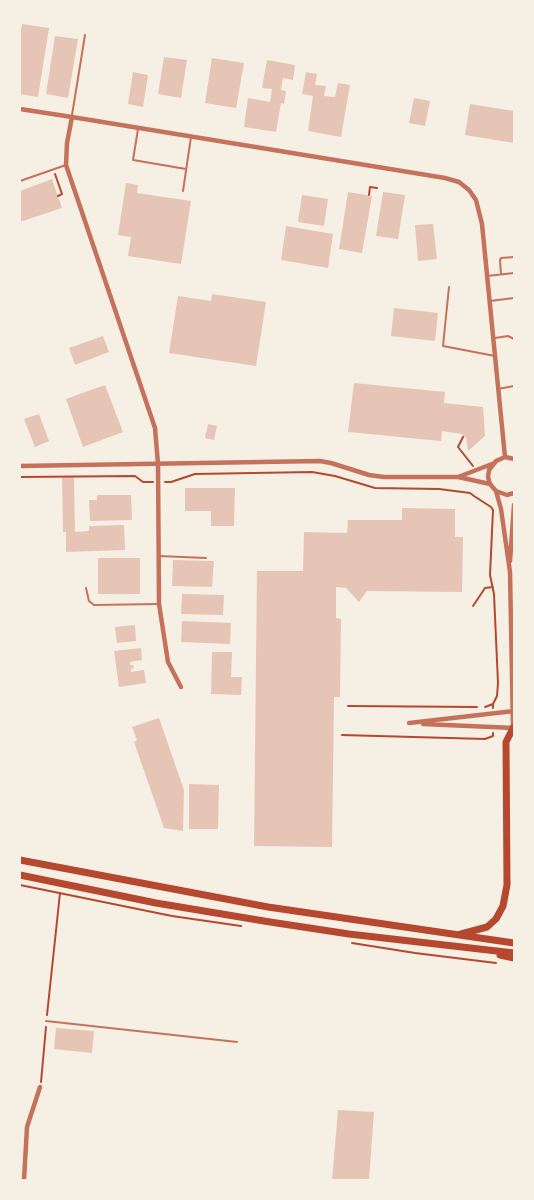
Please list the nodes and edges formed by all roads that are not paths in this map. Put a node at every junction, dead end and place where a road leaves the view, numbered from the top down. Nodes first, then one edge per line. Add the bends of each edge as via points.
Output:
1 (85, 35) dead end
2 (20, 109) edge
3 (72, 118) junction
4 (138, 128) junction
5 (191, 137) junction
6 (66, 165) junction
7 (186, 169) junction
8 (20, 181) edge
9 (183, 191) dead end
10 (514, 257) edge
11 (514, 273) edge
12 (501, 274) junction
13 (487, 276) junction
14 (449, 287) dead end
15 (514, 298) edge
16 (490, 301) junction
17 (514, 334) edge
18 (508, 336) junction
19 (493, 339) junction
20 (514, 339) edge
21 (495, 356) junction
22 (514, 386) edge
23 (498, 389) junction
24 (505, 457) junction
25 (514, 459) edge
26 (158, 464) junction
27 (492, 464) junction
28 (20, 466) edge
29 (458, 477) junction
30 (490, 484) junction
31 (496, 491) junction
32 (514, 493) edge
33 (514, 505) edge
34 (512, 547) edge
35 (158, 556) junction
36 (206, 558) dead end
37 (510, 572) junction
38 (86, 588) dead end
39 (513, 593) edge
40 (159, 604) junction
41 (180, 687) dead end
42 (513, 711) edge
43 (514, 729) edge
44 (20, 860) edge
45 (20, 875) edge
46 (456, 935) junction
47 (514, 942) edge
48 (489, 950) junction
49 (514, 953) edge
50 (514, 958) edge
51 (46, 1021) road end
52 (237, 1042) dead end
53 (40, 1087) road end
54 (24, 1180) edge

1 - 3 lane
2 - 3 street
3 - 4 street
3 - 6 street
4 - 5 street
4 - 7 lane via 133,160
5 - 7 lane
5 - 13 street via 459,182 469,190 479,209
6 - 8 lane
6 - 26 street via 155,428
7 - 9 lane
10 - 12 lane via 501,258
11 - 12 lane
12 - 13 lane
13 - 16 street
14 - 21 lane via 443,346
15 - 16 lane
16 - 19 street
17 - 18 lane
18 - 19 lane
18 - 20 lane
19 - 21 street
21 - 23 street
22 - 23 lane
23 - 24 street
24 - 25 street
24 - 27 street
26 - 28 street
26 - 29 street via 320,461 384,477
26 - 35 street
27 - 29 street
27 - 30 street
29 - 30 street
30 - 31 street
31 - 32 street via 507,495
31 - 37 street
33 - 34 street
34 - 37 street
35 - 36 lane
35 - 40 street
37 - 39 street
38 - 40 lane via 89,601 94,605
39 - 42 street
40 - 41 street via 168,662
42 - 43 street
42 - 43 street via 409,723
43 - 46 highway via 506,742 507,885 504,906 496,920 487,927
44 - 46 highway via 268,907
45 - 48 highway via 270,922
46 - 47 highway
48 - 49 highway
48 - 50 highway
51 - 52 lane
53 - 54 street via 27,1127

